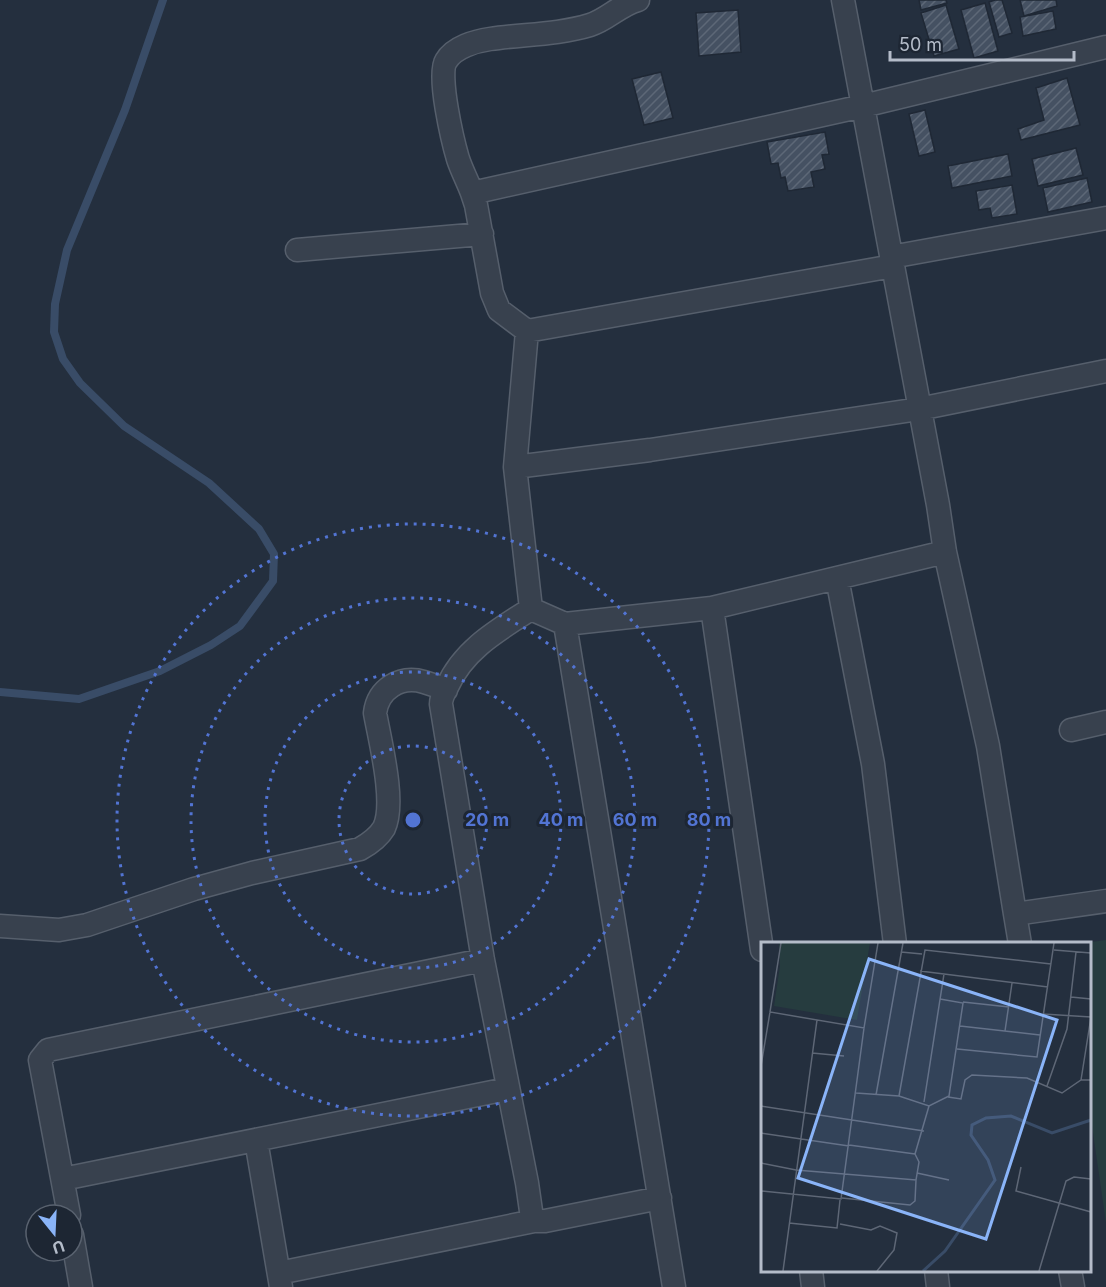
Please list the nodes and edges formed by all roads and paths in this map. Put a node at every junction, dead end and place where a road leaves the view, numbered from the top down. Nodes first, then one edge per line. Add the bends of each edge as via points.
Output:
1 (638, 0) edge
2 (843, 0) edge
3 (1106, 47) edge
4 (863, 106) junction
5 (472, 193) junction
6 (1106, 218) edge
7 (482, 234) junction
8 (297, 250) dead end
9 (892, 261) junction
10 (527, 331) junction
11 (1106, 370) edge
12 (919, 409) junction
13 (515, 468) junction
14 (945, 552) junction
15 (837, 578) junction
16 (712, 608) junction
17 (531, 609) junction
18 (565, 624) junction
19 (446, 690) junction
20 (1106, 722) edge
21 (1071, 730) dead end
22 (1106, 901) edge
23 (1015, 914) junction
24 (0, 926) edge
25 (895, 942) edge
26 (1020, 942) edge
27 (761, 943) edge
28 (483, 960) junction
29 (507, 1089) junction
30 (256, 1140) junction
31 (63, 1179) junction
32 (660, 1198) junction
33 (67, 1203) edge
34 (534, 1221) junction
35 (77, 1263) edge
36 (811, 1272) edge
37 (936, 1272) edge
38 (1070, 1272) edge
39 (280, 1280) edge
40 (81, 1287) edge
41 (674, 1287) edge
42 (813, 1287) edge
43 (938, 1287) edge
44 (1073, 1287) edge

1 - 5 street via 591,25 542,35 489,39 451,55 445,62 443,81 446,103 458,159
2 - 4 street
3 - 4 street
4 - 5 street
4 - 9 street
5 - 7 street
6 - 9 street
7 - 8 street
7 - 10 street via 492,293 499,310
9 - 10 street
9 - 12 street
10 - 13 street
11 - 12 street
12 - 13 street
12 - 14 street
13 - 17 street
14 - 15 street
14 - 23 street via 988,746
15 - 16 street
15 - 25 street via 873,764
16 - 18 street
16 - 27 street
17 - 18 street
17 - 19 street via 486,638 459,664
18 - 32 street
19 - 24 street via 421,681 404,682 386,688 376,702 388,811 384,827 360,849 194,889 87,925 59,930
19 - 28 street via 441,704
20 - 21 street
22 - 23 street
23 - 26 street
28 - 29 street
28 - 31 street via 48,1050 40,1060
29 - 30 street
29 - 34 street
30 - 31 street
30 - 39 street
31 - 33 street
32 - 34 street
32 - 41 street
34 - 39 street
35 - 40 street
36 - 42 street
37 - 43 street
38 - 44 street

